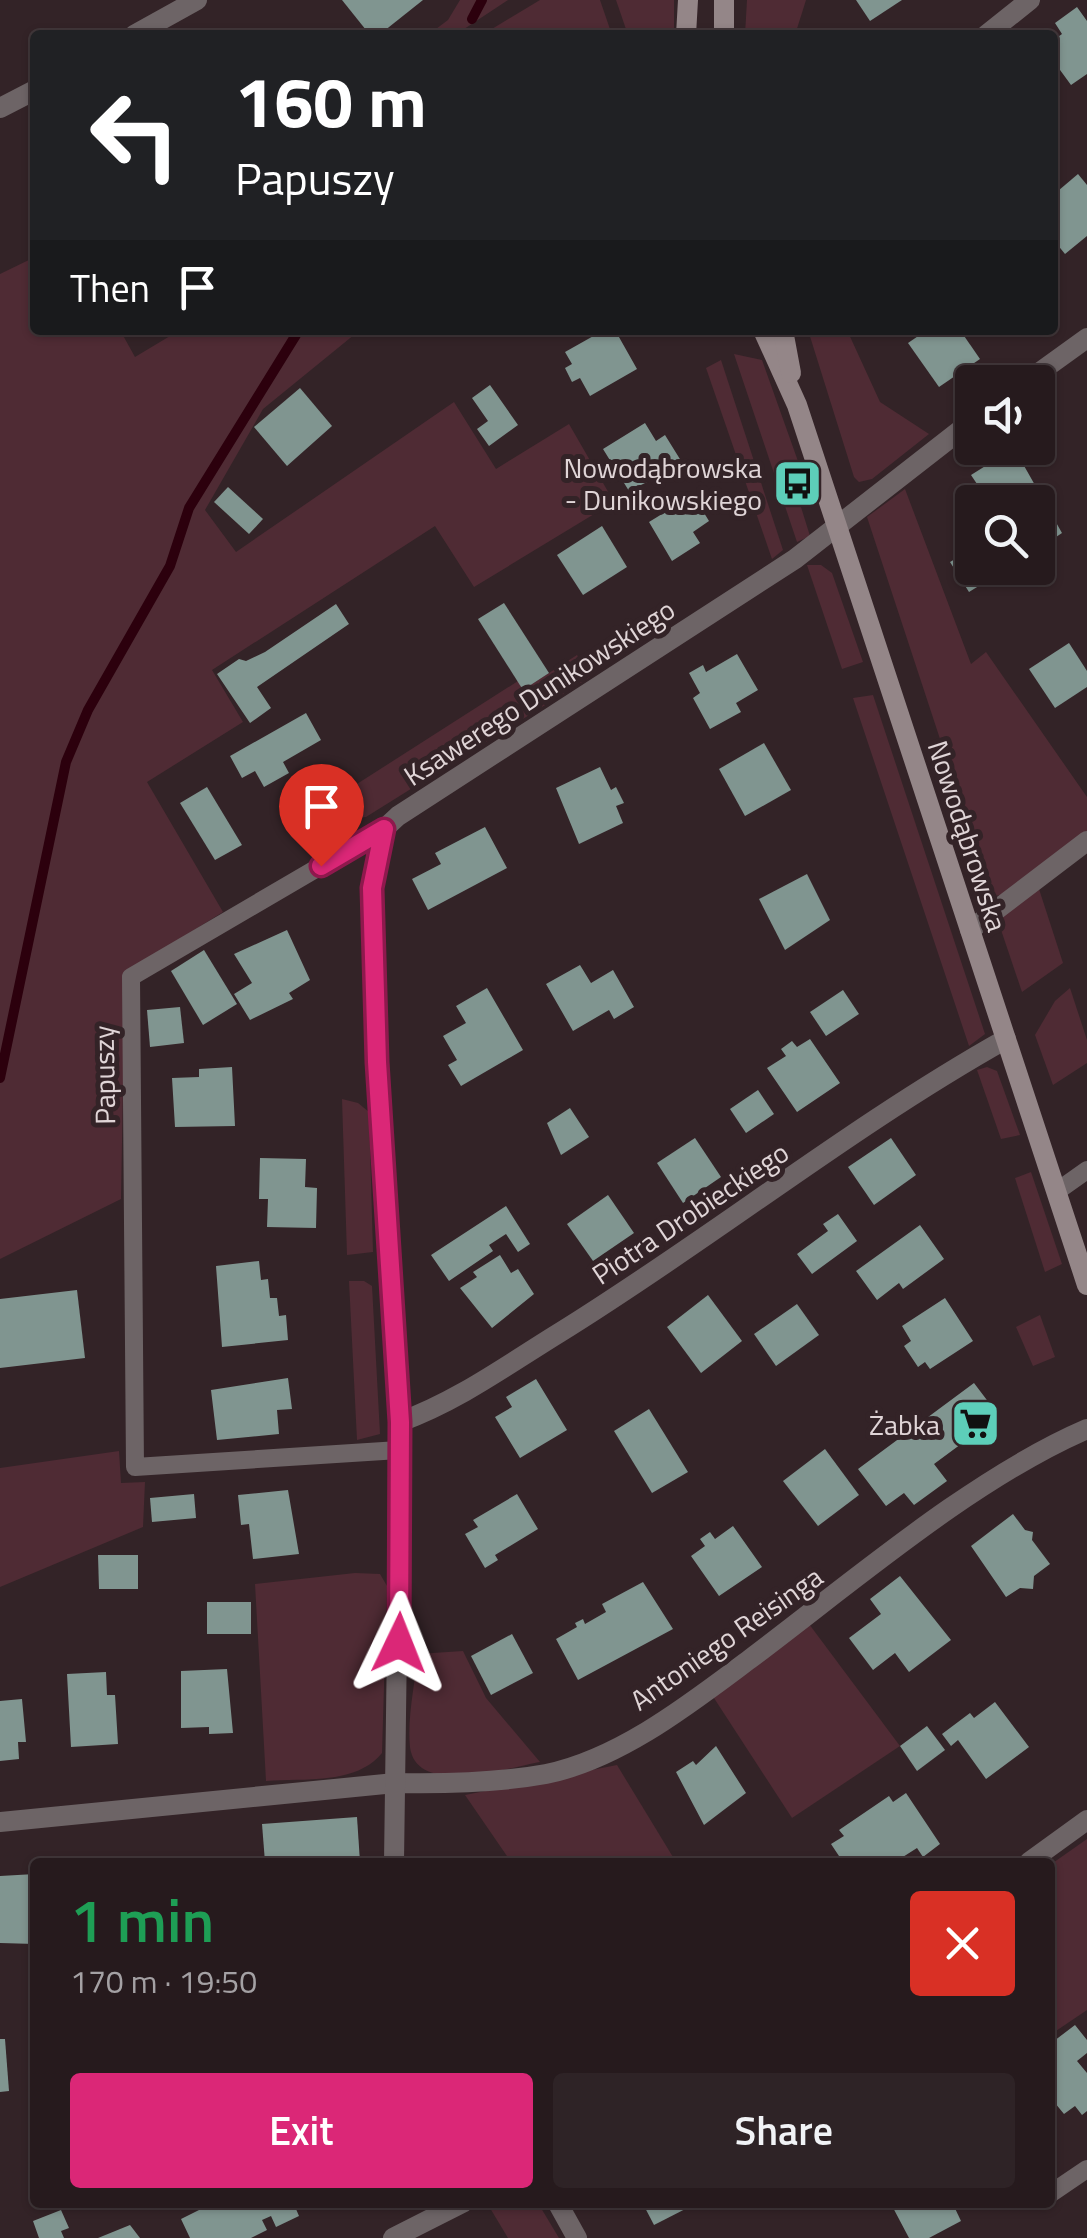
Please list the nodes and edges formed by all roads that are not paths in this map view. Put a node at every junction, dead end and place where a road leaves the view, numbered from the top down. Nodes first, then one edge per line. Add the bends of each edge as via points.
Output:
1 (197, 0) edge
2 (688, 0) edge
3 (724, 0) edge
4 (1030, 0) edge
5 (143, 30) edge
6 (686, 30) edge
7 (724, 30) edge
8 (992, 30) edge
9 (30, 93) edge
10 (0, 108) edge
11 (766, 335) edge
12 (784, 335) edge
13 (1087, 338) edge
14 (1050, 365) edge
15 (797, 405) junction
16 (955, 434) edge
17 (837, 526) junction
18 (384, 829) junction
19 (1087, 840) edge
20 (970, 930) junction
21 (1006, 1039) junction
22 (1087, 1170) edge
23 (1056, 1192) junction
24 (1087, 1285) edge
25 (400, 1422) junction
26 (1087, 1429) edge
27 (399, 1450) junction
28 (395, 1783) junction
29 (1087, 1820) edge
30 (0, 1822) edge
31 (394, 1858) edge
32 (1035, 1858) edge
33 (1087, 2170) edge
34 (1055, 2191) edge
35 (452, 2208) edge
36 (560, 2208) edge
37 (393, 2238) edge
38 (577, 2238) edge

1 - 5 street
2 - 6 street
3 - 7 street
4 - 8 street
9 - 10 street
11 - 15 street, Nowodąbrowska
12 - 15 street, Nowodąbrowska
13 - 14 street
15 - 17 street, Nowodąbrowska
16 - 17 street, Ksawerego Dunikowskiego
17 - 18 street, Ksawerego Dunikowskiego
17 - 20 street, Nowodąbrowska
18 - 25 street via 372,888
18 - 27 lane, Papuszy via 131,977 135,1466
19 - 20 street
20 - 21 street, Nowodąbrowska
21 - 23 street, Nowodąbrowska
21 - 25 street, Piotra Drobieckiego via 626,1292 438,1408
22 - 23 lane
23 - 24 street, Nowodąbrowska
25 - 27 street
26 - 28 street, Antoniego Reisinga via 914,1535 695,1700 612,1749 549,1773 458,1784
27 - 28 street
28 - 30 street, Antoniego Reisinga
28 - 31 street
29 - 32 street
33 - 34 lane
35 - 37 street
36 - 38 street

